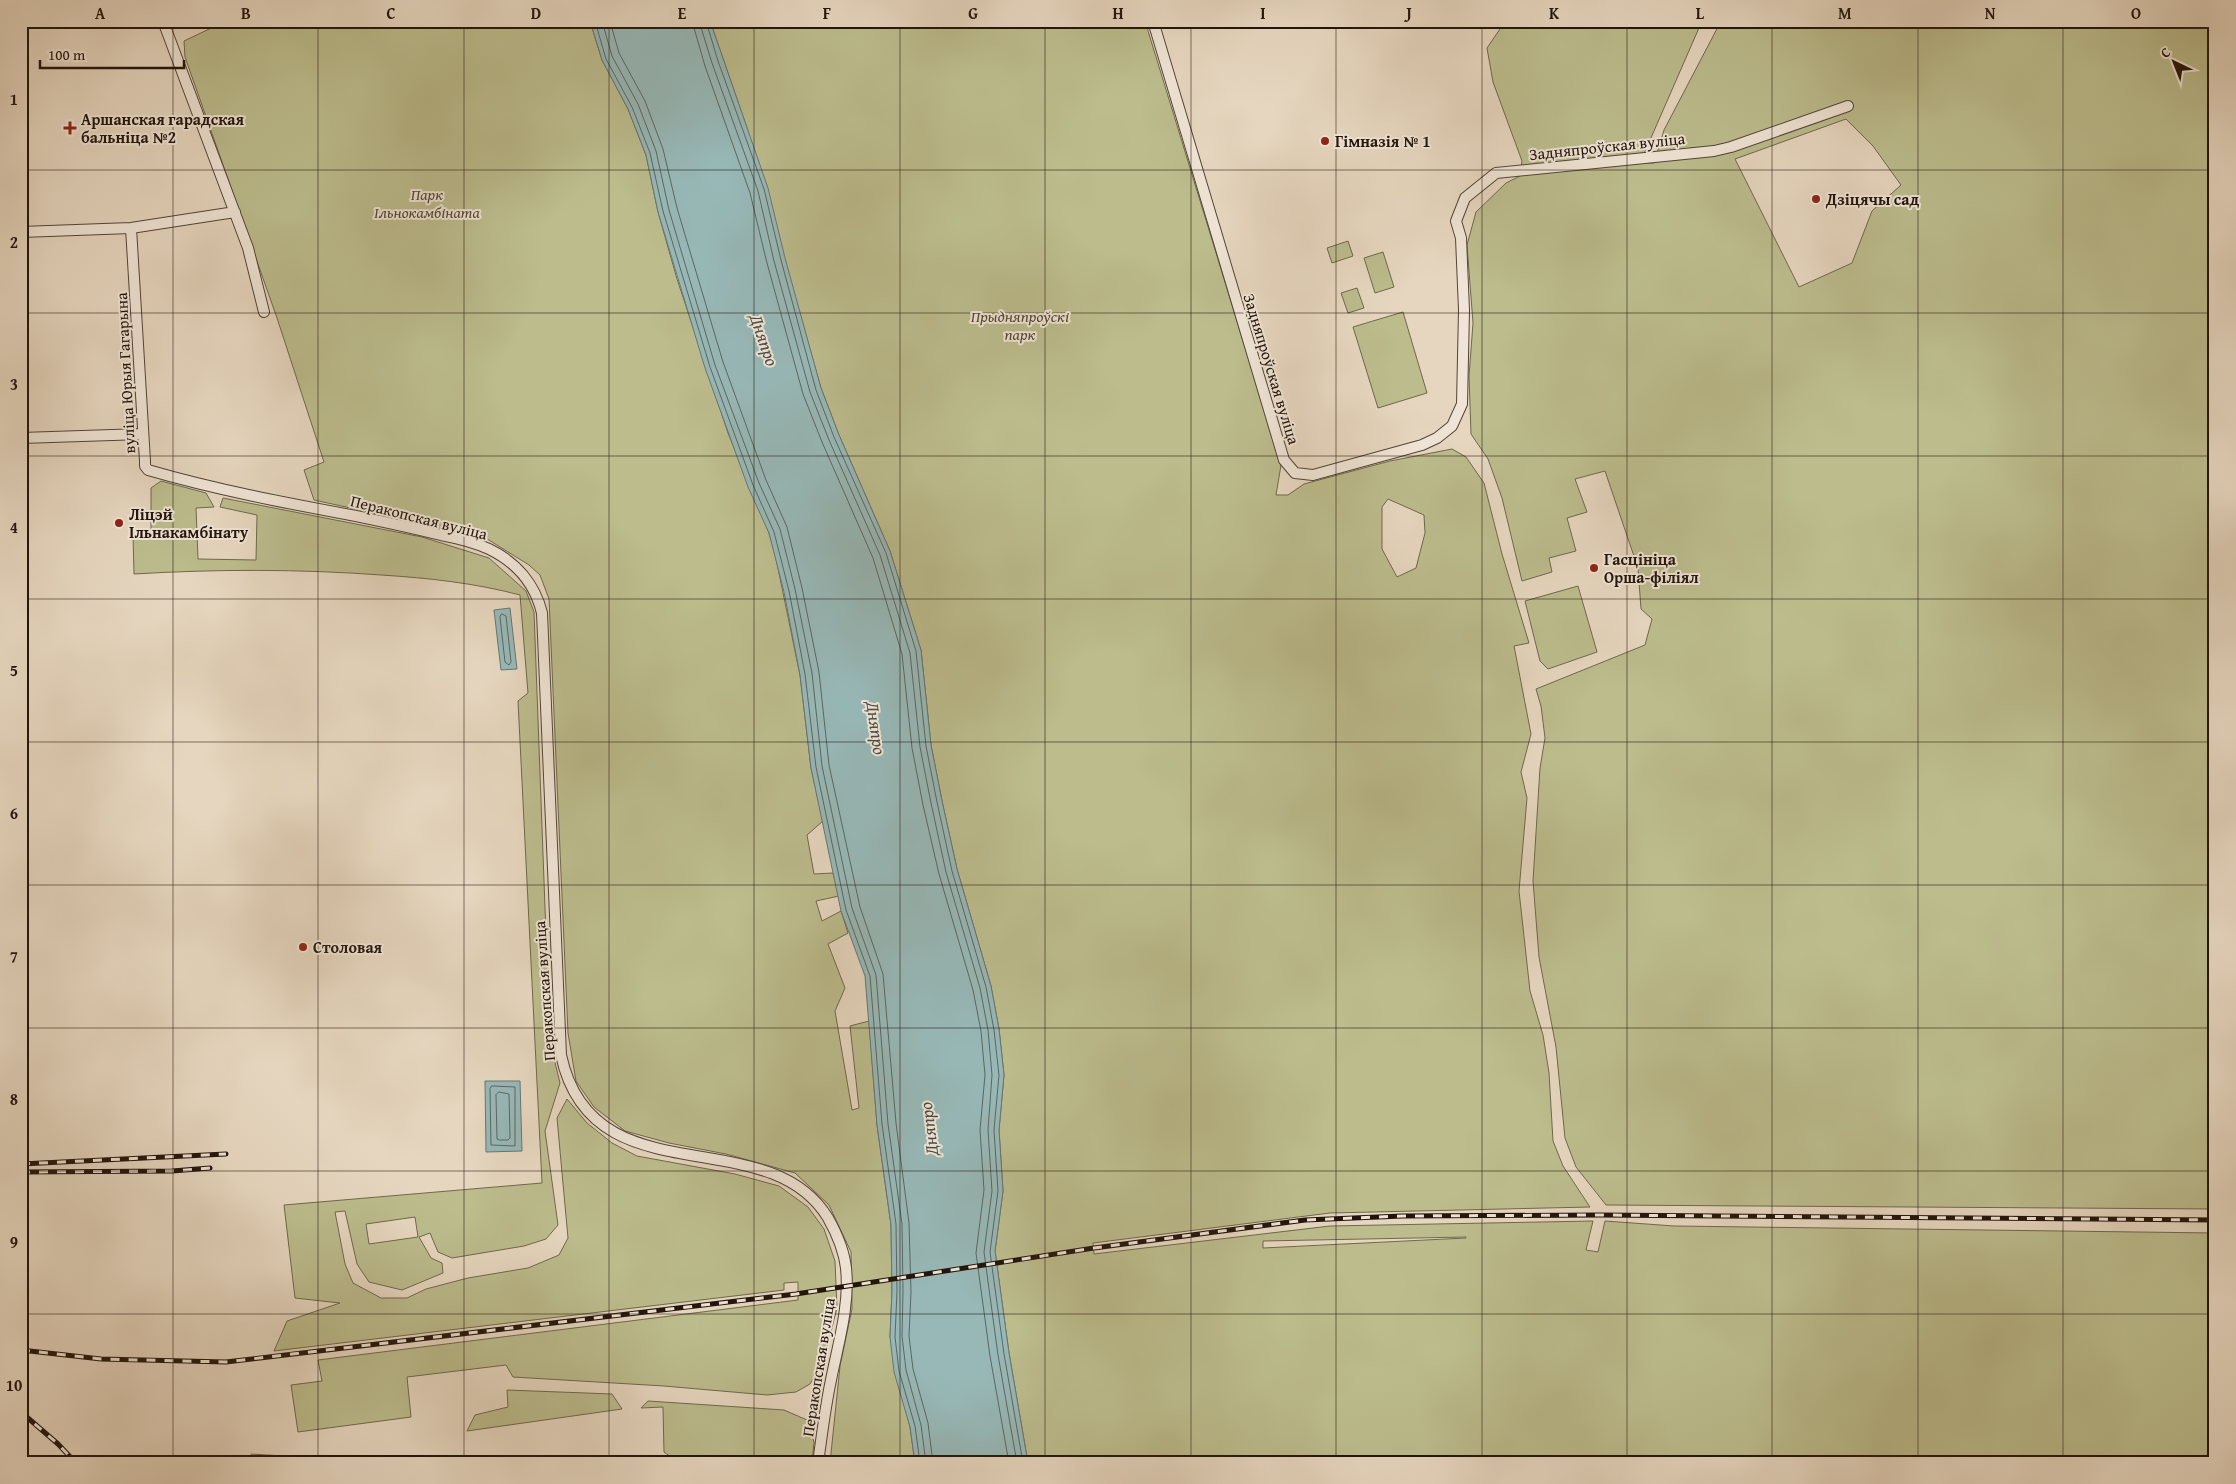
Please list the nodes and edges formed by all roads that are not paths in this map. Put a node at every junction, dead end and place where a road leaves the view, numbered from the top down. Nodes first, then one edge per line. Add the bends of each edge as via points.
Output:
1 (163, 21) edge
2 (1153, 21) edge
3 (1848, 106) dead end
4 (235, 212) junction
5 (132, 228) junction
6 (21, 232) edge
7 (264, 312) dead end
8 (143, 434) junction
9 (21, 438) edge
10 (309, 508) joint
11 (818, 1463) edge

1 - 4 street
2 - 3 street, Задняпроўская вуліца via 1284,460 1295,473 1313,475 1422,445 1452,426 1462,404 1464,310 1461,238 1456,221 1465,198 1496,173 1714,151
4 - 5 street
4 - 7 street via 254,266
5 - 6 street
5 - 8 street, вуліца Юрыя Гагарына
8 - 9 street
8 - 10 street, вуліца Юрыя Гагарына via 148,470 215,489
10 - 11 street, Перакопская вуліца via 399,525 488,548 526,576 534,588 542,613 555,942 565,1071 585,1108 618,1135 648,1146 774,1174 794,1183 823,1210 840,1244 846,1268 845,1306

